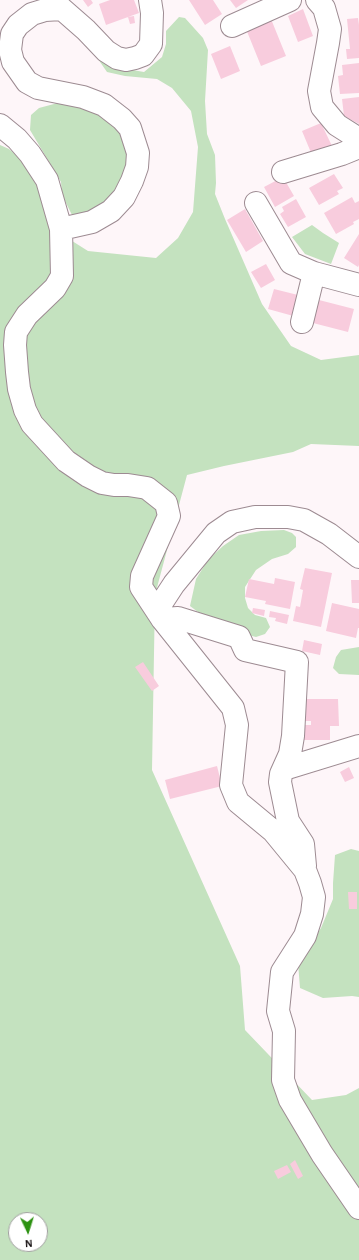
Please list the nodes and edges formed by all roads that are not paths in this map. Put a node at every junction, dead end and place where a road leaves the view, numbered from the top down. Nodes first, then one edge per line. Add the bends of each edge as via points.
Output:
1 (150, 0) edge
2 (290, 0) edge
3 (317, 0) edge
4 (232, 26) dead end
5 (0, 125) edge
6 (359, 139) edge
7 (359, 147) edge
8 (284, 172) dead end
9 (256, 203) dead end
10 (61, 229) junction
11 (314, 273) junction
12 (359, 285) edge
13 (302, 322) dead end
14 (359, 557) edge
15 (159, 615) junction
16 (359, 746) edge
17 (284, 769) junction
18 (305, 870) junction
19 (359, 1208) edge

1 - 10 street via 151,44 143,55 135,58 126,60 106,52 62,9 32,14 18,25 12,34 10,50 13,62 27,82 38,88 83,97 104,105 130,128 138,153 132,182 124,197 111,211 92,222
2 - 4 street
3 - 6 street via 324,8 330,29 319,91 322,107 337,125
5 - 10 street via 21,144 47,180
7 - 8 street
9 - 11 street via 291,263
10 - 15 street via 62,276 55,288 27,315 16,332 19,389 32,424 66,461 102,483 147,488 166,503 169,516 142,576 142,587
11 - 12 street
11 - 13 street
14 - 15 street via 329,534 304,520 288,516 255,517 232,522 216,533 174,584
15 - 17 street via 178,618 239,637 245,650 297,662 293,736
15 - 18 street via 233,708 237,725 231,785 238,802 273,831
16 - 17 street
17 - 18 street via 280,782 288,821 303,844
18 - 19 street via 314,897 312,914 305,936 282,972 279,989 278,1011 284,1031 283,1080 290,1100

